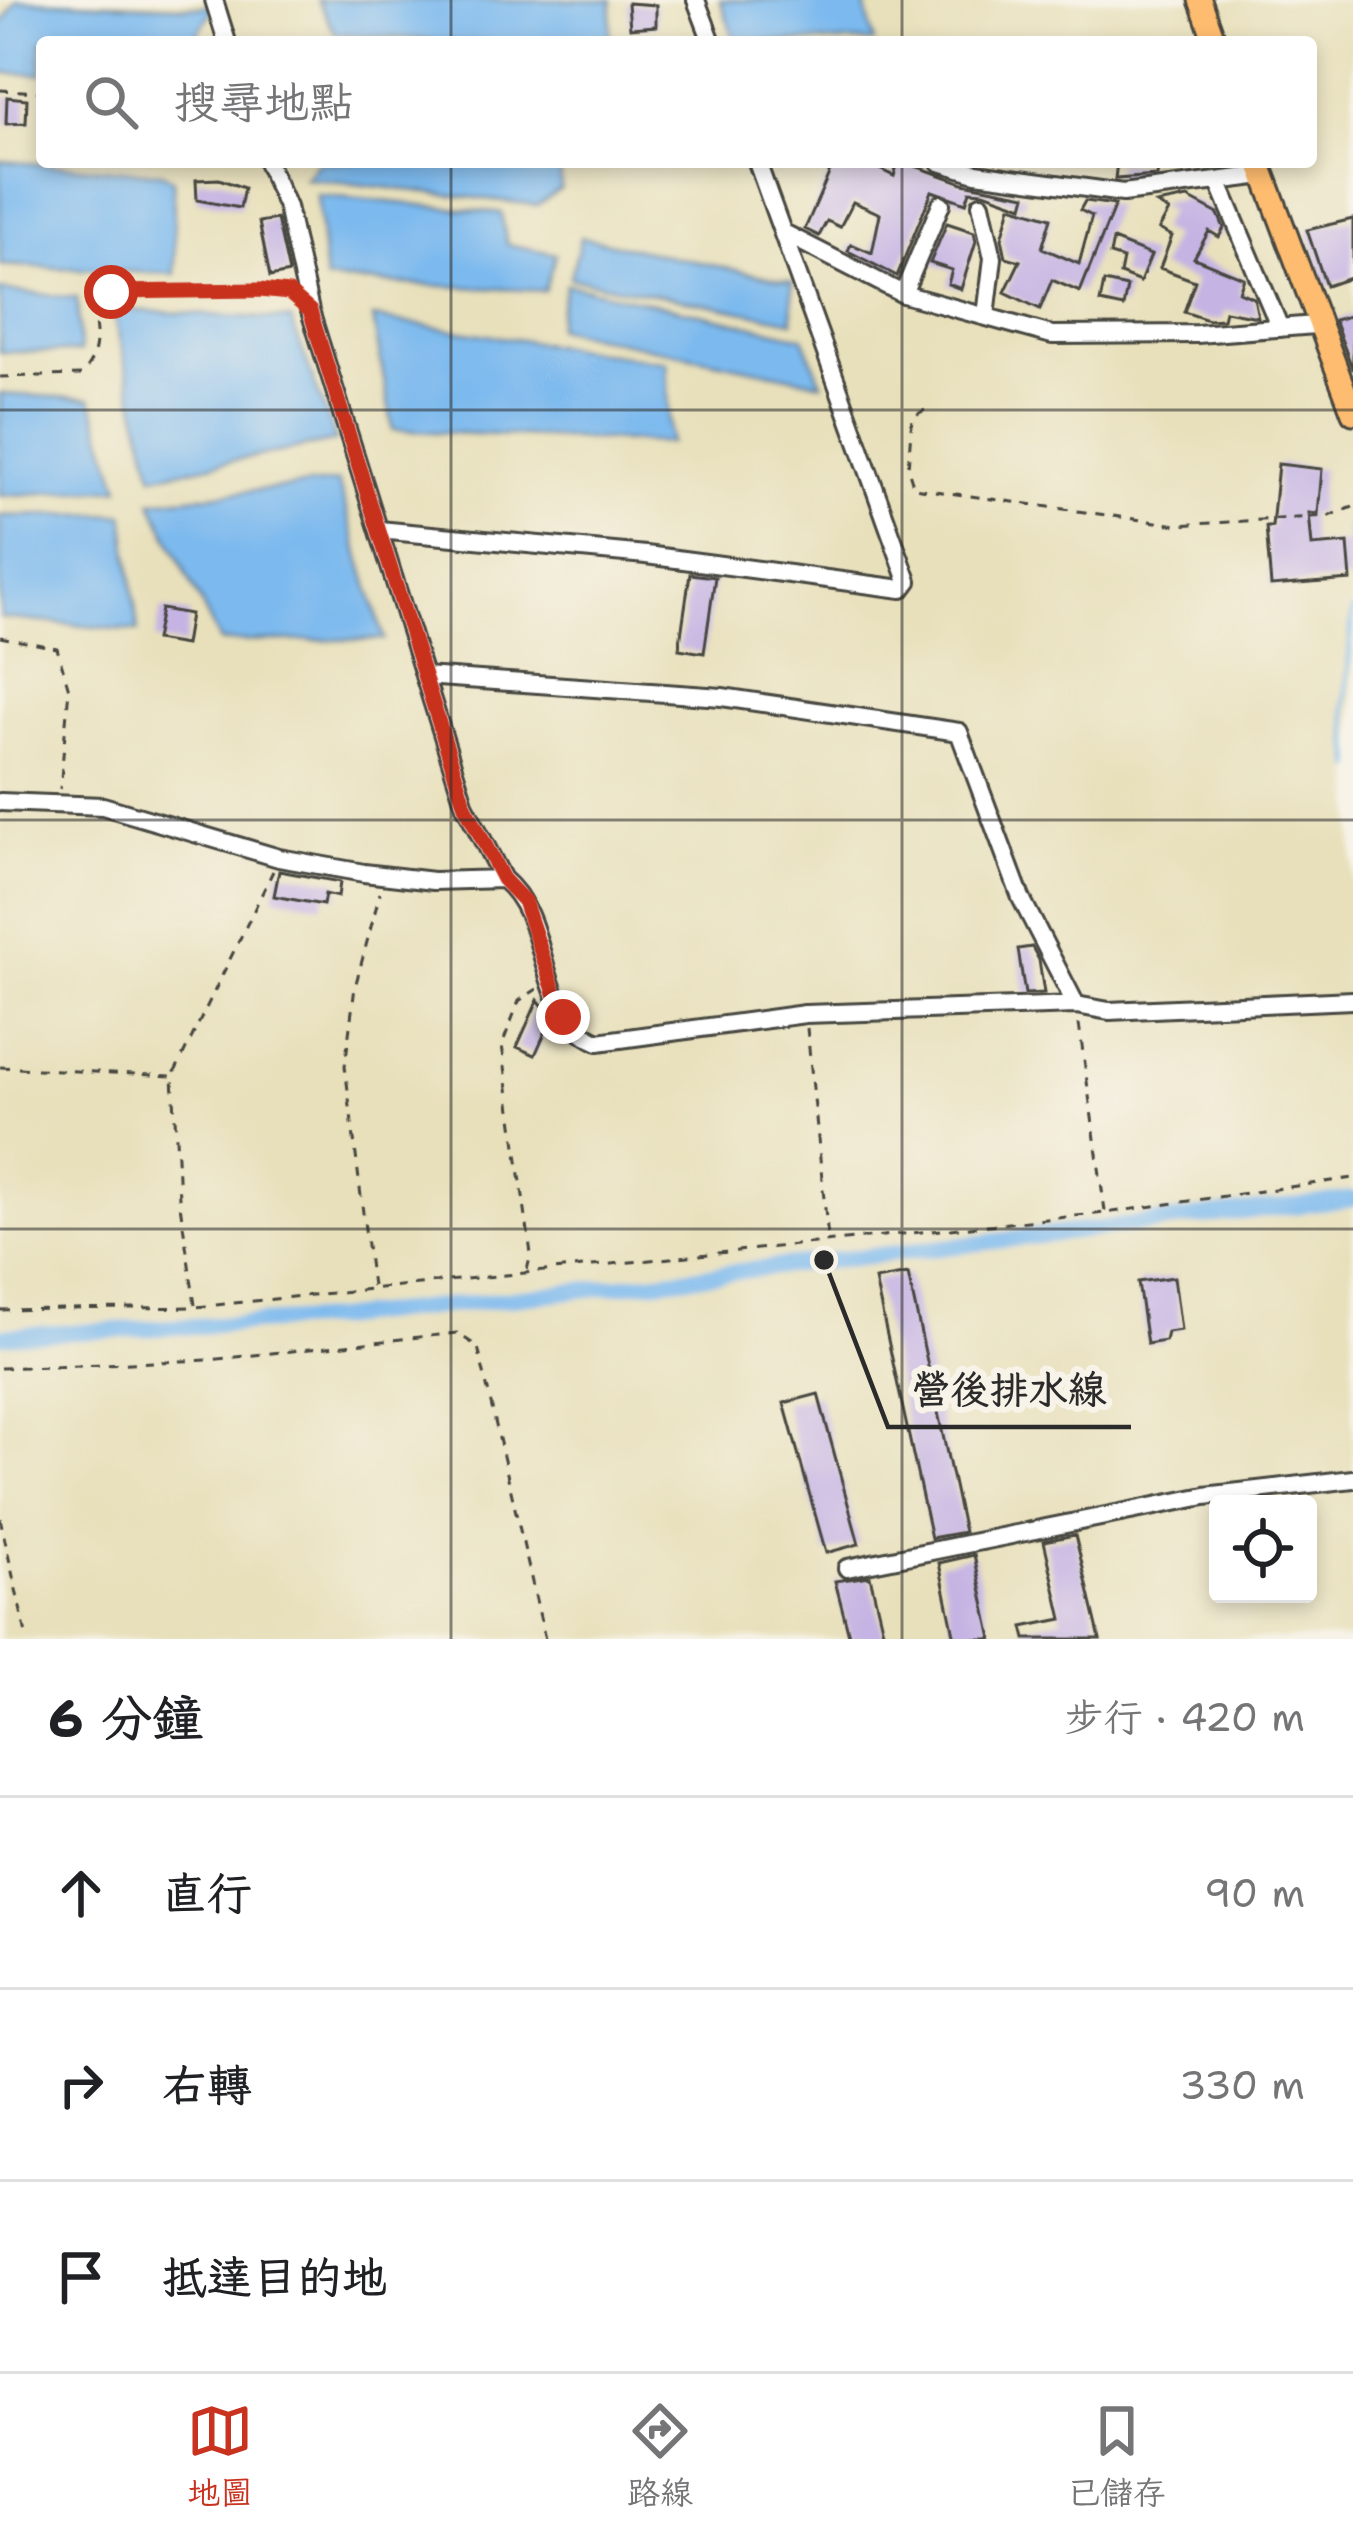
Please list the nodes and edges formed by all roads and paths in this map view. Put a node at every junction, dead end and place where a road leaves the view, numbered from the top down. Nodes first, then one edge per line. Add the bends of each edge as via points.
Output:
1 (214, 0) edge
2 (696, 0) edge
3 (1200, 0) edge
4 (225, 36) edge
5 (710, 36) edge
6 (1214, 36) edge
7 (0, 90) edge
8 (36, 92) edge
9 (270, 168) edge
10 (759, 168) edge
11 (962, 168) edge
12 (1261, 168) edge
13 (1218, 181) junction
14 (981, 204) dead end
15 (940, 205) dead end
16 (784, 233) junction
17 (904, 294) junction
18 (310, 311) junction
19 (986, 316) junction
20 (1316, 325) junction
21 (1280, 328) junction
22 (0, 376) edge
23 (925, 410) dead end
24 (1353, 413) edge
25 (1353, 507) edge
26 (379, 530) junction
27 (0, 637) edge
28 (424, 676) junction
29 (58, 801) junction
30 (0, 802) edge
31 (279, 858) junction
32 (384, 876) junction
33 (503, 879) junction
34 (550, 980) junction
35 (1353, 1000) edge
36 (1076, 1005) junction
37 (805, 1014) junction
38 (0, 1067) edge
39 (173, 1076) junction
40 (1353, 1178) edge
41 (1105, 1213) junction
42 (829, 1242) junction
43 (526, 1271) junction
44 (372, 1288) junction
45 (196, 1307) junction
46 (0, 1310) edge
47 (0, 1368) edge
48 (1353, 1479) edge
49 (0, 1518) edge
50 (847, 1568) dead end
51 (27, 1639) edge
52 (545, 1639) edge

1 - 4 lane
2 - 5 lane
3 - 6 main road
7 - 8 path
9 - 18 lane via 287,207
10 - 16 lane
11 - 13 lane via 1124,193
12 - 13 lane
12 - 20 main road
13 - 21 lane
14 - 19 lane via 993,258
15 - 17 lane
16 - 17 lane
16 - 26 lane via 886,513 908,581 902,589
17 - 19 lane
18 - 22 path via 289,293 260,290 111,292 93,312 98,339 81,375
18 - 26 lane
19 - 21 lane via 1052,335
20 - 21 lane
20 - 24 main road
23 - 25 path via 912,417 914,488 1178,525 1329,516
26 - 28 lane
27 - 29 path via 57,648 69,688
28 - 33 lane via 465,806
28 - 36 lane via 722,697 959,732 1021,898
29 - 30 lane
29 - 31 lane via 103,806
31 - 32 lane
31 - 39 path
32 - 33 lane
32 - 44 path via 355,987 345,1066
33 - 34 lane via 524,901
34 - 37 lane via 563,1017 598,1042
34 - 43 path via 519,1001 502,1045 531,1254
35 - 36 lane via 1109,1011
36 - 37 lane
36 - 41 path
37 - 42 path
38 - 39 path
39 - 45 path via 179,1198
40 - 41 path
41 - 42 path
42 - 43 path
43 - 44 path
44 - 45 path
45 - 46 path
47 - 52 path via 467,1337 478,1347
48 - 50 lane via 1205,1496
49 - 51 path

